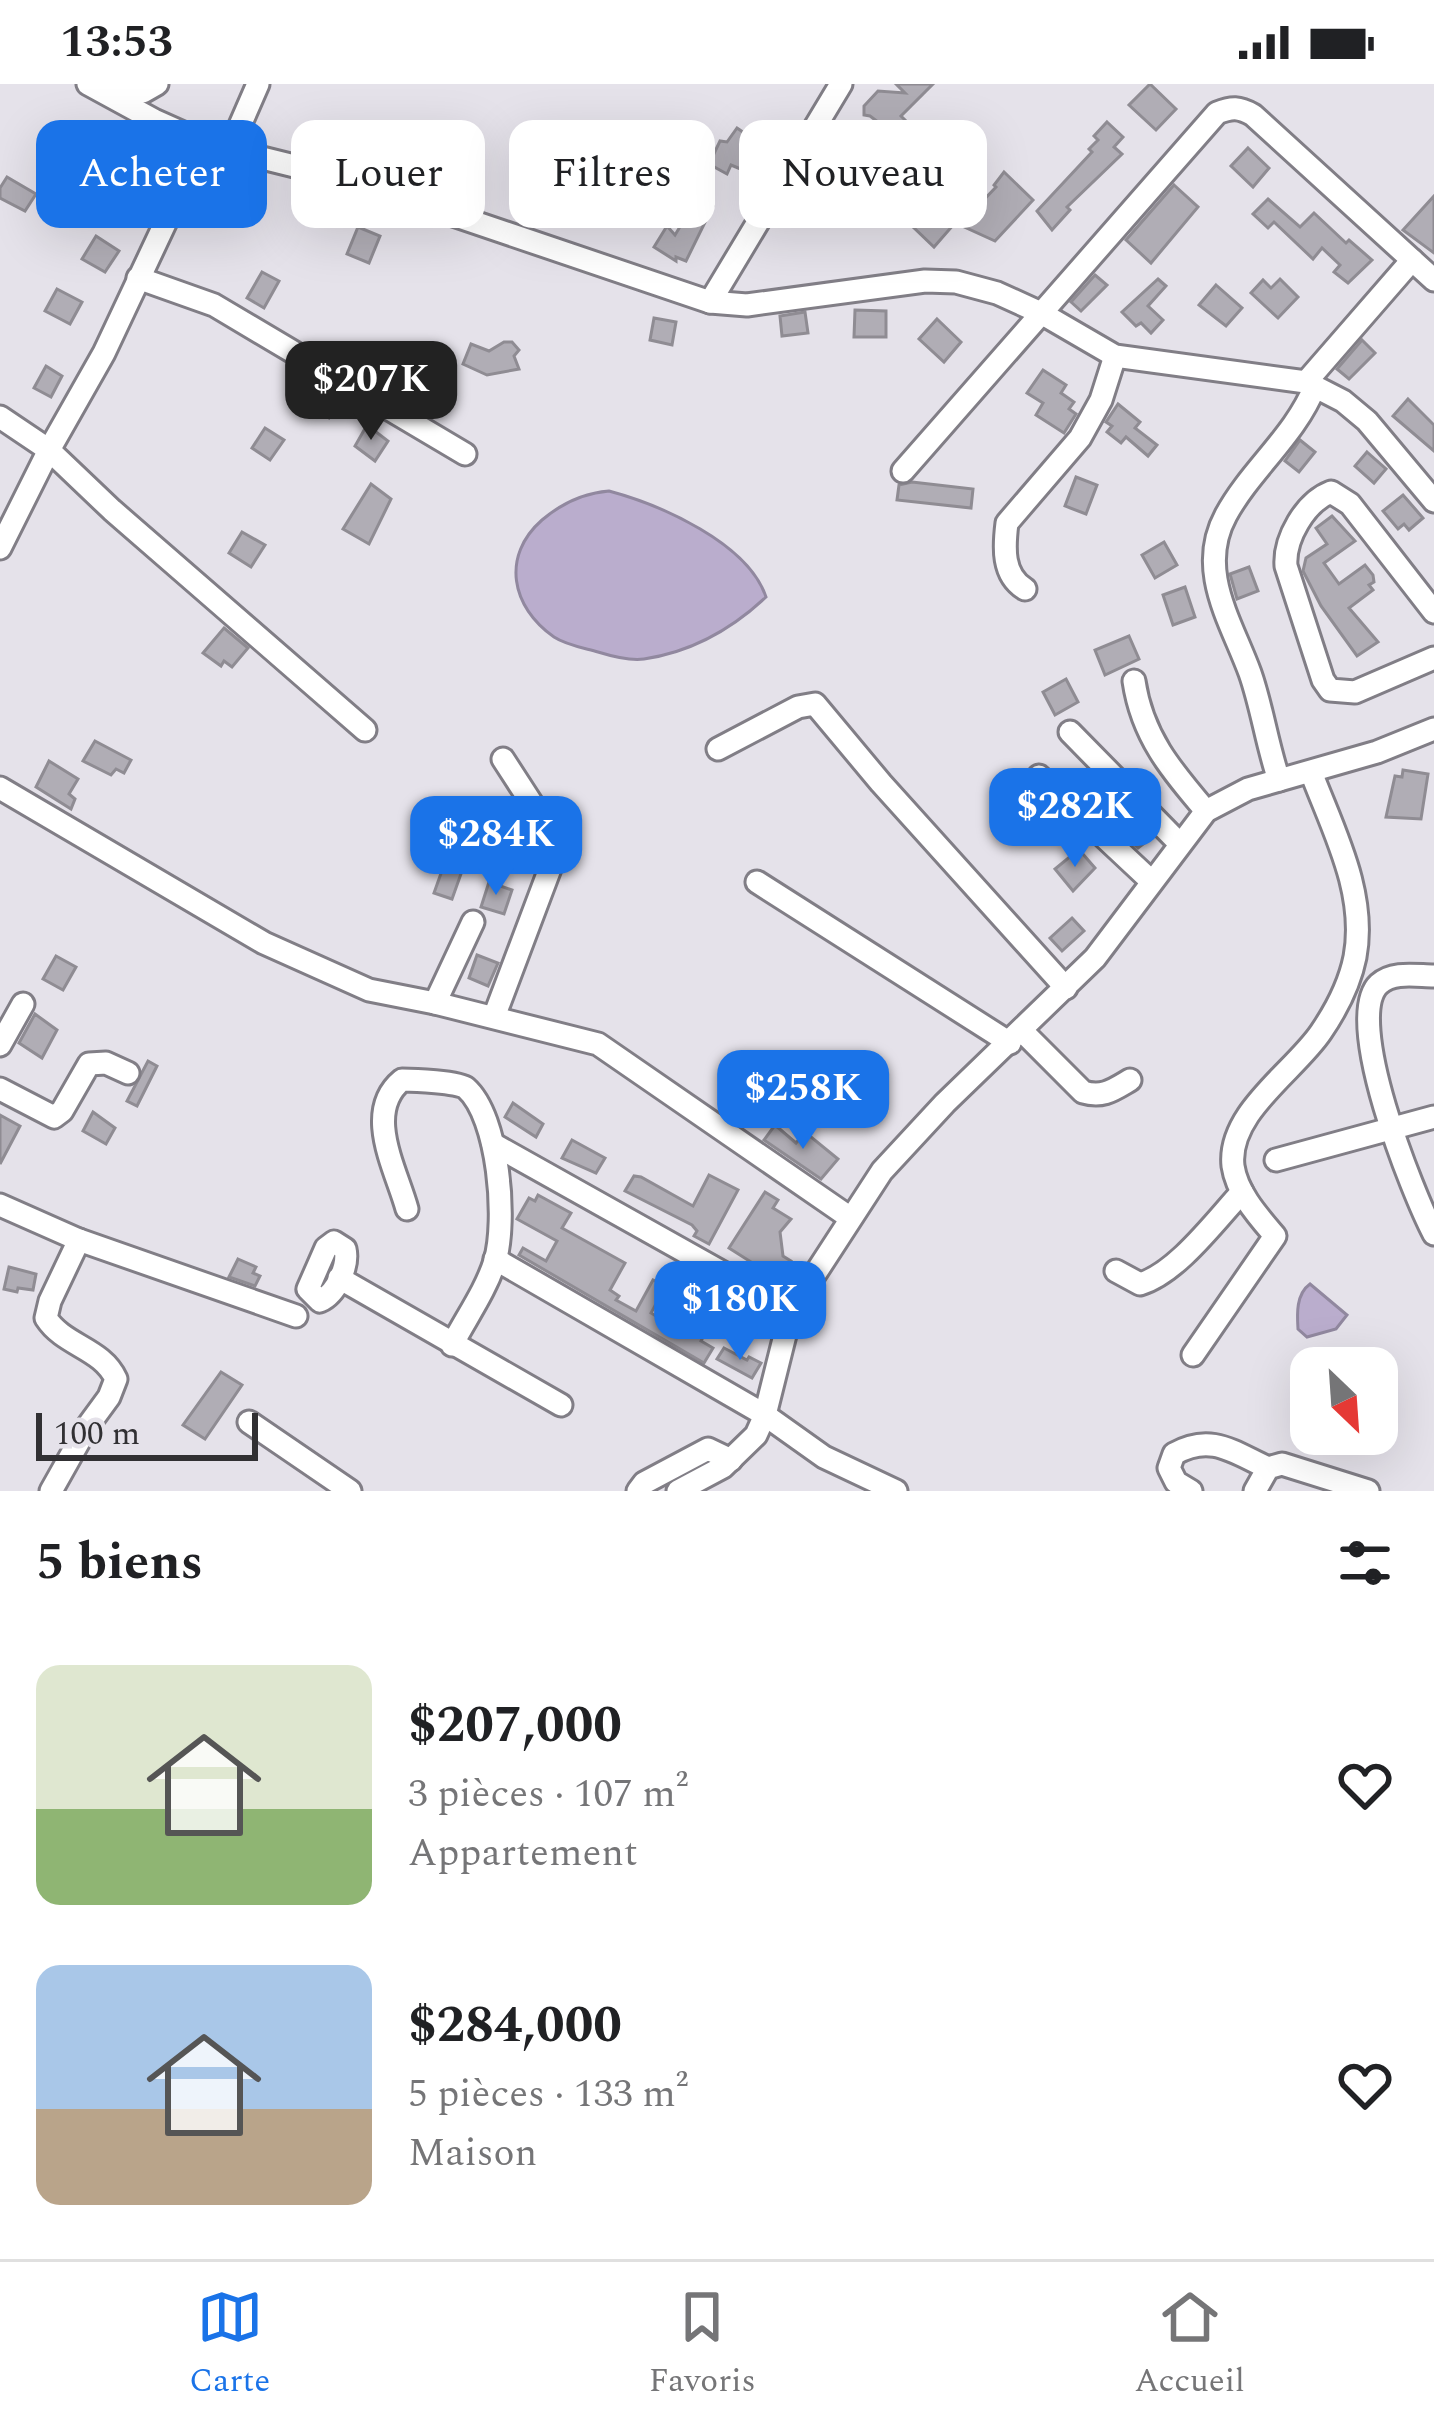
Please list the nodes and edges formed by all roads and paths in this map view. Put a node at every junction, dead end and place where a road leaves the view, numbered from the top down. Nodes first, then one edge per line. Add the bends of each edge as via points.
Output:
1 (158, 84) edge
2 (258, 84) edge
3 (841, 84) edge
4 (92, 86) edge
5 (161, 120) edge
6 (242, 120) edge
7 (267, 158) edge
8 (162, 228) edge
9 (1412, 260) junction
10 (138, 278) junction
11 (1434, 280) edge
12 (710, 302) junction
13 (1041, 313) junction
14 (1114, 356) junction
15 (1311, 384) junction
16 (0, 416) edge
17 (49, 449) junction
18 (465, 454) dead end
19 (903, 471) dead end
20 (1434, 502) edge
21 (0, 548) edge
22 (1025, 589) dead end
23 (1434, 612) edge
24 (1434, 658) edge
25 (1134, 681) dead end
26 (1434, 729) edge
27 (365, 730) dead end
28 (1070, 732) dead end
29 (718, 749) dead end
30 (503, 758) dead end
31 (1311, 772) junction
32 (1039, 776) dead end
33 (1279, 780) junction
34 (0, 788) edge
35 (1205, 811) junction
36 (1179, 843) junction
37 (1150, 880) junction
38 (758, 882) dead end
39 (473, 922) dead end
40 (1434, 976) edge
41 (1066, 988) junction
42 (436, 1003) junction
43 (23, 1004) dead end
44 (494, 1017) junction
45 (1016, 1037) junction
46 (0, 1046) edge
47 (128, 1073) dead end
48 (1130, 1080) dead end
49 (0, 1089) edge
50 (1434, 1117) edge
51 (1392, 1128) junction
52 (494, 1144) junction
53 (1276, 1160) dead end
54 (1242, 1192) junction
55 (0, 1205) edge
56 (407, 1209) dead end
57 (850, 1216) junction
58 (1434, 1234) edge
59 (79, 1240) junction
60 (495, 1259) junction
61 (1117, 1271) dead end
62 (339, 1278) dead end
63 (791, 1311) junction
64 (296, 1316) dead end
65 (452, 1345) junction
66 (1193, 1355) dead end
67 (561, 1405) dead end
68 (765, 1415) junction
69 (249, 1422) dead end
70 (731, 1460) junction
71 (1268, 1468) junction
72 (51, 1491) edge
73 (350, 1491) edge
74 (638, 1491) edge
75 (678, 1491) edge
76 (896, 1491) edge
77 (1191, 1491) edge
78 (1255, 1491) edge
79 (1368, 1491) edge

1 - 4 street via 143,92
2 - 6 street
3 - 12 street
4 - 5 street
7 - 12 street
8 - 10 street
9 - 11 street
9 - 13 street via 1253,115 1234,107 1217,113
9 - 15 street
10 - 17 street
10 - 18 street via 214,305
12 - 13 street via 956,282
13 - 14 street
13 - 19 street
14 - 15 street
14 - 22 street via 1080,439 1006,523 1010,574
15 - 20 street via 1366,421
15 - 33 street via 1305,410 1226,515 1213,551 1217,595 1251,676
16 - 17 street
17 - 21 street
17 - 27 street
23 - 24 street via 1331,492 1285,548 1330,690 1355,692
25 - 35 street via 1157,752
26 - 31 street
28 - 36 street
29 - 41 street via 815,704
30 - 44 street via 549,830 554,858
31 - 33 street
31 - 54 street via 1350,876 1355,956 1322,1032 1248,1116 1234,1155
32 - 37 street
33 - 35 street
34 - 42 street via 264,943 369,990
35 - 36 street
36 - 37 street
37 - 41 street
38 - 45 street
39 - 42 street
40 - 51 street via 1387,979 1369,1001 1373,1057
41 - 45 street
42 - 44 street
43 - 46 street
44 - 57 street via 598,1045
45 - 48 street via 1095,1096
45 - 57 street via 945,1102
47 - 49 street via 89,1064 54,1118
50 - 51 street
51 - 53 street
51 - 58 street
52 - 56 street via 464,1087 396,1084 381,1119
52 - 60 street
52 - 63 street
54 - 61 street via 1168,1270 1140,1284
54 - 66 street via 1275,1236
55 - 59 street
57 - 63 street
59 - 64 street
59 - 72 street via 46,1318 116,1379
60 - 65 street
60 - 68 street
62 - 65 street
63 - 68 street
65 - 67 street
68 - 70 street
68 - 76 street
69 - 73 street
70 - 74 street via 708,1449
70 - 75 street
71 - 77 street via 1211,1443 1194,1445 1174,1454 1169,1468
71 - 78 street
71 - 79 street via 1292,1466

